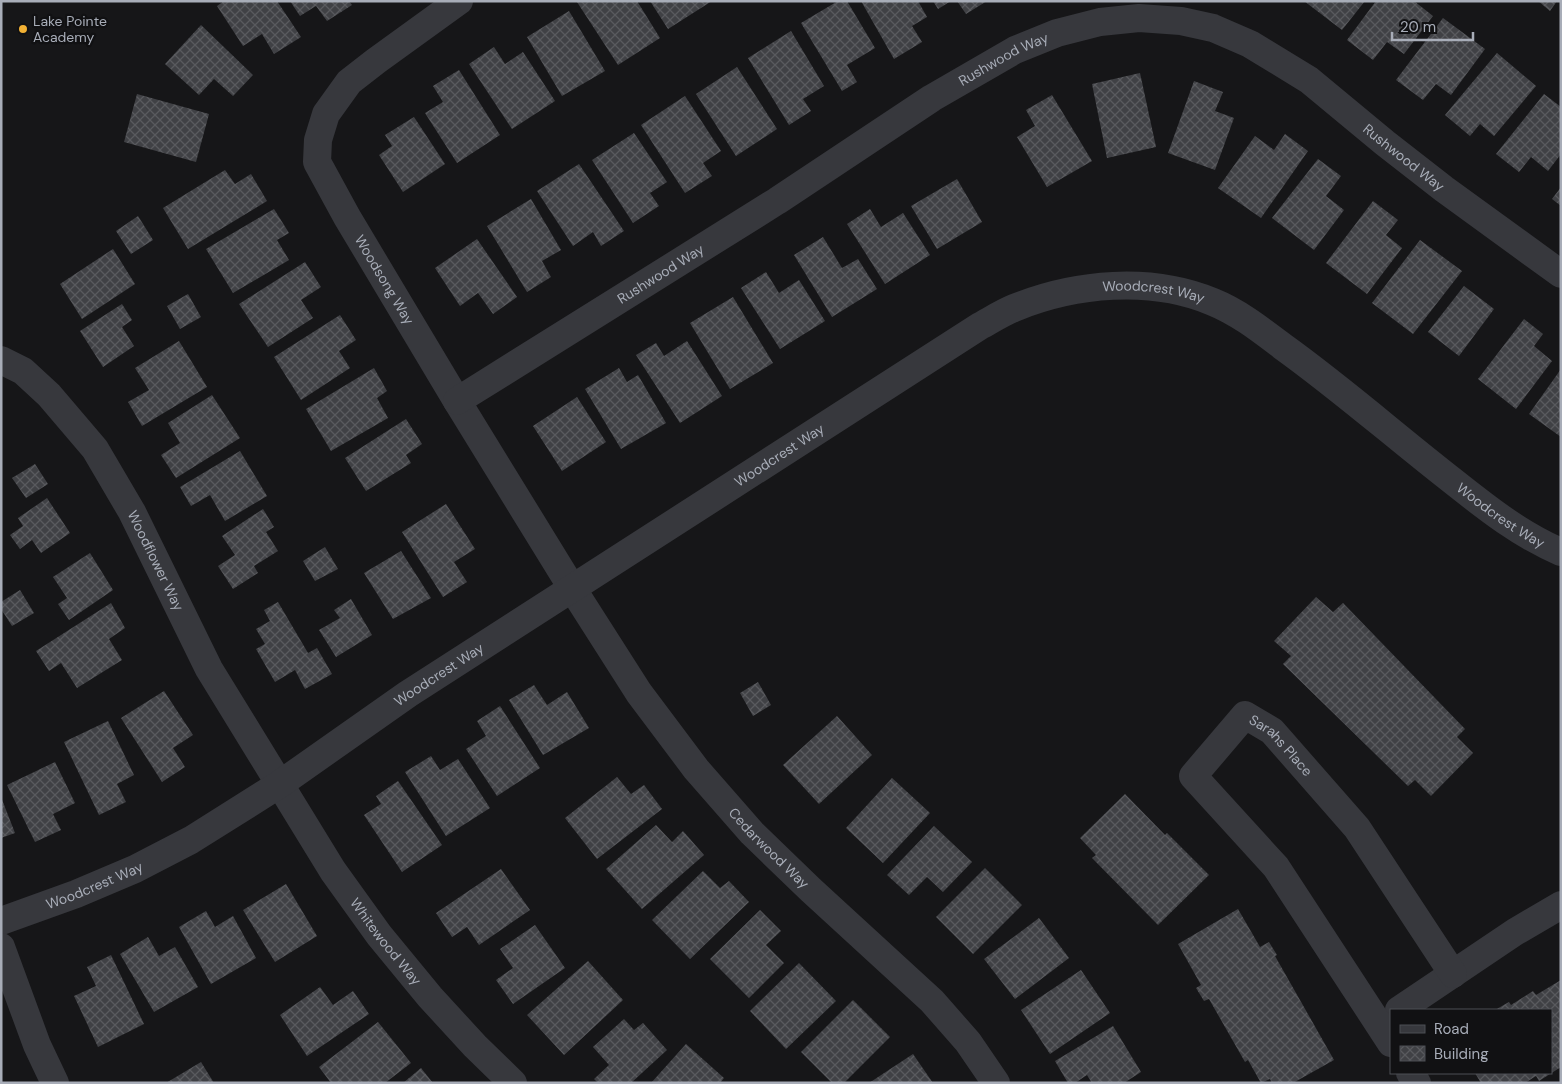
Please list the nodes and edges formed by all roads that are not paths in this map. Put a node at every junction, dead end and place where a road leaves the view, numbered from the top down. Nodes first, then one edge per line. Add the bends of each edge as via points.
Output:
1 (459, 1) edge
2 (1561, 274) edge
3 (1, 360) edge
4 (457, 400) junction
5 (1561, 552) edge
6 (572, 588) junction
7 (280, 784) junction
8 (1561, 905) edge
9 (1, 921) edge
10 (1, 947) edge
11 (1453, 974) junction
12 (1408, 1009) edge
13 (1390, 1023) edge
14 (55, 1083) edge
15 (513, 1083) edge
16 (996, 1083) edge

1 - 4 street, Woodsong Way via 349,82 326,114 316,153 317,162 347,217
2 - 4 street, Rushwood Way via 1385,143 1309,80 1250,44 1213,28 1181,21 1139,18 1100,22 1057,33 1015,50 940,94 777,201
3 - 7 street, Woodflower Way via 23,372 49,395 95,450 132,512 209,669
4 - 6 street, Woodsong Way
5 - 6 street, Woodcrest Way via 1500,518 1318,372 1246,320 1214,302 1188,293 1141,286 1104,286 1062,293 1014,308 980,326
6 - 7 street, Woodcrest Way via 408,694
6 - 16 street, Cedarwood Way via 639,693 696,770 752,833 932,1001 968,1042
7 - 9 street, Woodcrest Way via 157,859 76,894
7 - 15 street, Whitewood Way via 333,871 379,935 430,997
8 - 11 street, Sarahs Place
10 - 14 street via 37,1046
11 - 12 street, Sarahs Place
11 - 13 street, Sarahs Place via 1357,828 1272,731 1245,716 1194,776 1276,867

